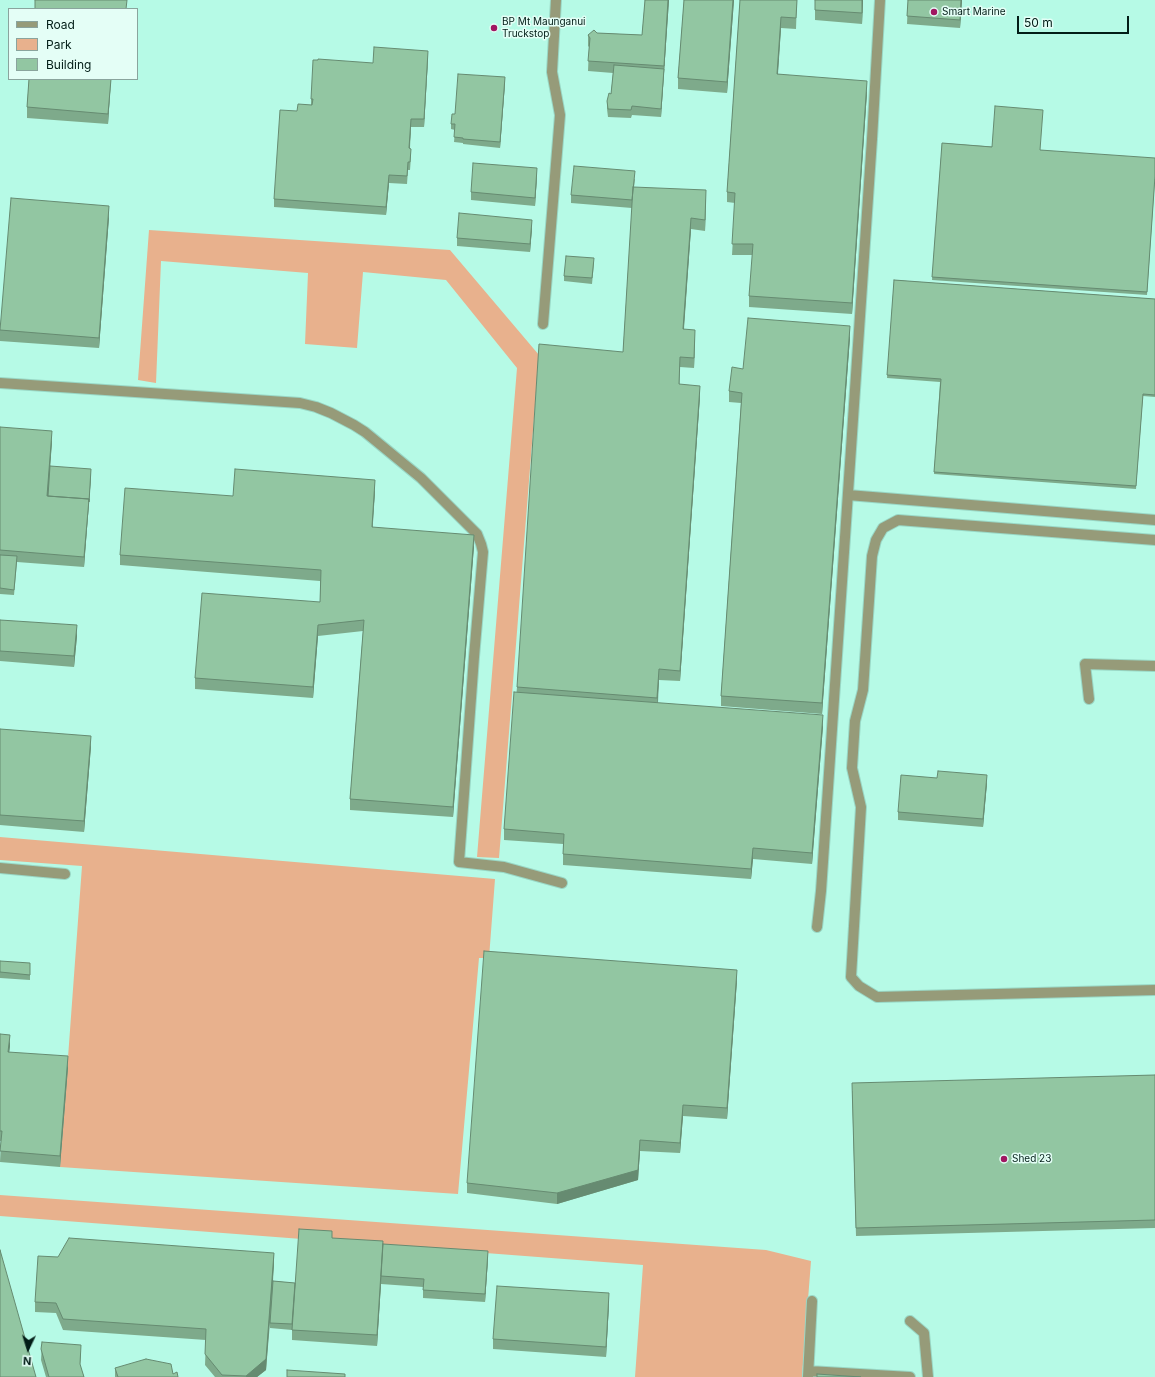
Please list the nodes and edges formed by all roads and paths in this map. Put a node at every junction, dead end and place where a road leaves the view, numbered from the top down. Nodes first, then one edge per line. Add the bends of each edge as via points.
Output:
1 (556, 0) edge
2 (880, 0) edge
3 (543, 324) dead end
4 (0, 383) edge
5 (848, 495) junction
6 (1155, 520) edge
7 (1155, 540) edge
8 (1155, 666) edge
9 (1089, 699) dead end
10 (0, 868) edge
11 (65, 874) dead end
12 (562, 883) dead end
13 (817, 927) dead end
14 (1155, 990) edge
15 (812, 1301) dead end
16 (910, 1321) dead end
17 (808, 1374) edge
18 (910, 1377) edge
19 (928, 1377) edge

1 - 3 street via 552,72 560,115
2 - 5 street
4 - 12 street via 300,403 331,413 354,425 421,478 477,534 483,552 459,862 504,868
5 - 6 street
5 - 13 street
7 - 14 street via 898,520 883,528 876,540 872,556 863,690 855,721 852,768 861,806 852,977 859,986 877,997
8 - 9 street via 1085,664
10 - 11 street
15 - 17 street
16 - 19 street via 924,1333
17 - 18 street

